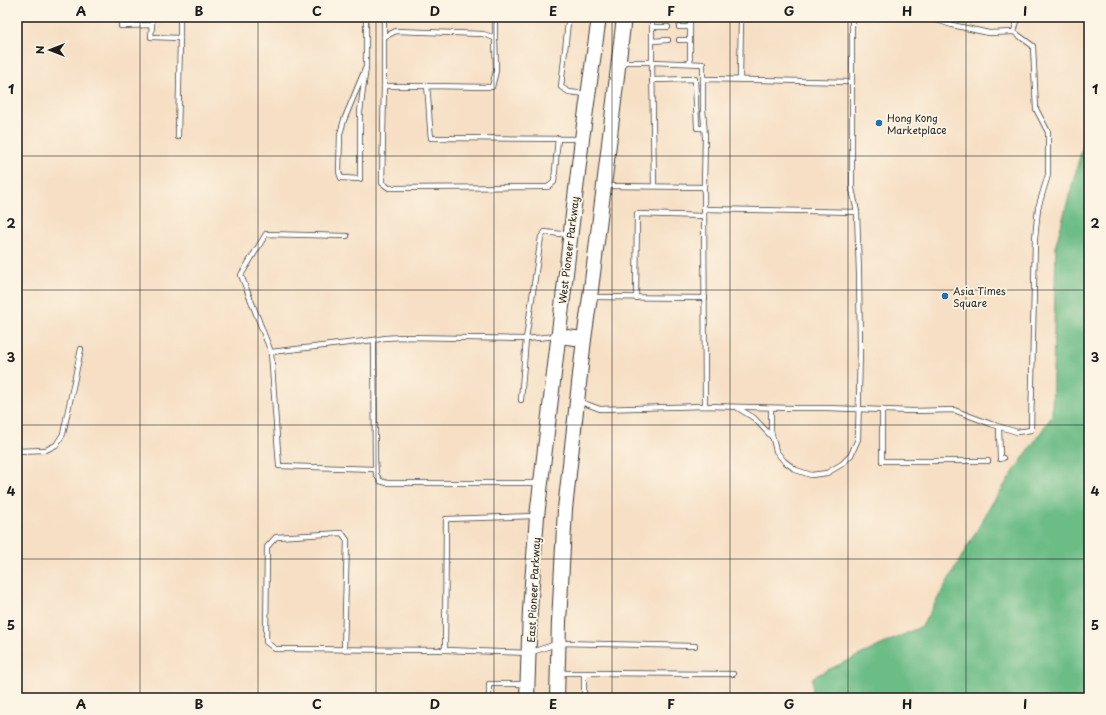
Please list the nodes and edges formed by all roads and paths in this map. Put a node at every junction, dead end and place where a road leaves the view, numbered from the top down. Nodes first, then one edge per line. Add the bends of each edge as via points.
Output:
1 (122, 17) edge
2 (152, 17) edge
3 (180, 17) edge
4 (366, 17) edge
5 (384, 17) edge
6 (495, 17) edge
7 (572, 17) edge
8 (599, 17) edge
9 (652, 17) edge
10 (690, 17) edge
11 (741, 17) edge
12 (852, 17) edge
13 (898, 17) edge
14 (918, 17) edge
15 (928, 17) edge
16 (1018, 17) edge
17 (624, 19) edge
18 (152, 25) junction
19 (652, 27) junction
20 (668, 27) dead end
21 (679, 27) dead end
22 (690, 27) junction
23 (1014, 32) junction
24 (384, 37) junction
25 (180, 38) junction
26 (495, 38) junction
27 (668, 40) dead end
28 (679, 40) dead end
29 (690, 40) junction
30 (652, 41) junction
31 (619, 62) junction
32 (652, 62) junction
33 (690, 63) junction
34 (366, 67) junction
35 (703, 79) junction
36 (740, 79) junction
37 (652, 80) junction
38 (852, 82) junction
39 (384, 86) junction
40 (427, 86) junction
41 (588, 94) junction
42 (704, 128) junction
43 (178, 137) dead end
44 (558, 138) junction
45 (582, 139) junction
46 (604, 186) junction
47 (654, 186) junction
48 (704, 187) junction
49 (704, 209) junction
50 (857, 212) junction
51 (704, 216) junction
52 (570, 235) junction
53 (347, 236) dead end
54 (590, 297) junction
55 (636, 298) junction
56 (705, 298) junction
57 (558, 336) junction
58 (526, 339) junction
59 (584, 339) junction
60 (374, 340) junction
61 (81, 349) dead end
62 (271, 352) junction
63 (521, 400) dead end
64 (577, 401) junction
65 (705, 406) junction
66 (737, 407) junction
67 (771, 408) junction
68 (859, 409) junction
69 (882, 410) junction
70 (999, 427) junction
71 (773, 438) junction
72 (17, 451) edge
73 (1002, 458) dead end
74 (988, 461) dead end
75 (376, 469) junction
76 (542, 483) junction
77 (537, 516) junction
78 (559, 643) junction
79 (695, 646) dead end
80 (344, 650) junction
81 (445, 650) junction
82 (529, 653) junction
83 (558, 673) junction
84 (584, 673) junction
85 (733, 674) dead end
86 (528, 684) junction
87 (489, 698) edge
88 (527, 698) edge
89 (557, 698) edge
90 (584, 698) edge

1 - 18 lane via 121,26
2 - 18 lane
3 - 25 lane
4 - 34 lane
5 - 24 lane
6 - 26 lane
7 - 41 lane via 568,22 561,87 568,92
8 - 41 main road, West Pioneer Parkway
9 - 19 lane
10 - 22 lane
11 - 36 lane
12 - 38 lane
13 - 14 lane
15 - 23 lane via 952,26 988,34
16 - 23 lane
17 - 31 main road
18 - 25 lane via 151,37
19 - 20 lane
19 - 30 lane
21 - 22 lane
22 - 29 lane
23 - 70 lane via 1033,46 1036,109 1048,132 1048,174 1038,208 1035,239 1031,430 1017,432
24 - 26 lane via 396,31 483,34
24 - 39 lane
25 - 43 lane
26 - 40 lane via 496,71 492,87
27 - 30 lane
28 - 29 lane
29 - 33 lane
30 - 32 lane
31 - 32 lane
31 - 46 main road
32 - 33 lane
32 - 37 lane
33 - 35 lane via 703,64
34 - 34 lane via 340,134 341,178 360,179 360,112
35 - 36 lane
35 - 42 lane
36 - 38 lane
37 - 42 lane via 695,79 697,128
37 - 47 lane
38 - 50 lane via 852,189
39 - 40 lane
39 - 44 lane via 382,183 389,188 548,187 554,182
40 - 44 lane via 431,138
41 - 45 main road, West Pioneer Parkway
42 - 48 lane
44 - 45 lane
45 - 52 main road, West Pioneer Parkway
46 - 47 lane
46 - 54 main road
47 - 48 lane
48 - 49 lane
49 - 50 lane
49 - 51 lane
50 - 68 lane
51 - 55 lane via 637,214
51 - 56 lane
52 - 57 main road, West Pioneer Parkway
52 - 58 lane via 545,232 540,237
53 - 62 lane via 266,234 241,275
54 - 55 lane
54 - 59 main road
55 - 56 lane
56 - 65 lane
57 - 58 lane
57 - 59 main road
57 - 76 main road, West Pioneer Parkway
58 - 60 lane
58 - 63 lane
59 - 64 main road
60 - 62 lane
60 - 75 lane
61 - 72 lane via 63,434 56,445 46,450
62 - 75 lane via 279,466
64 - 65 lane via 600,409
64 - 78 main road via 565,510
65 - 66 lane
66 - 67 lane
66 - 71 lane via 754,418
67 - 68 lane
67 - 71 lane
68 - 69 lane
68 - 71 lane via 858,439 851,455 827,473 811,474 796,470 784,462 776,451
69 - 70 lane via 954,410
69 - 74 lane via 882,460
70 - 73 lane via 1000,459
75 - 76 lane via 380,481 387,482
76 - 77 main road, East Pioneer Parkway
77 - 81 lane via 446,519
77 - 82 main road, East Pioneer Parkway
78 - 79 lane
78 - 82 lane
78 - 83 main road
80 - 80 lane via 275,649 266,642 267,547 276,537 342,533 347,540
80 - 81 lane
81 - 82 lane
82 - 86 main road, East Pioneer Parkway
83 - 84 lane
83 - 89 main road
84 - 85 lane
84 - 90 lane
86 - 87 lane via 489,684
86 - 88 main road, East Pioneer Parkway

